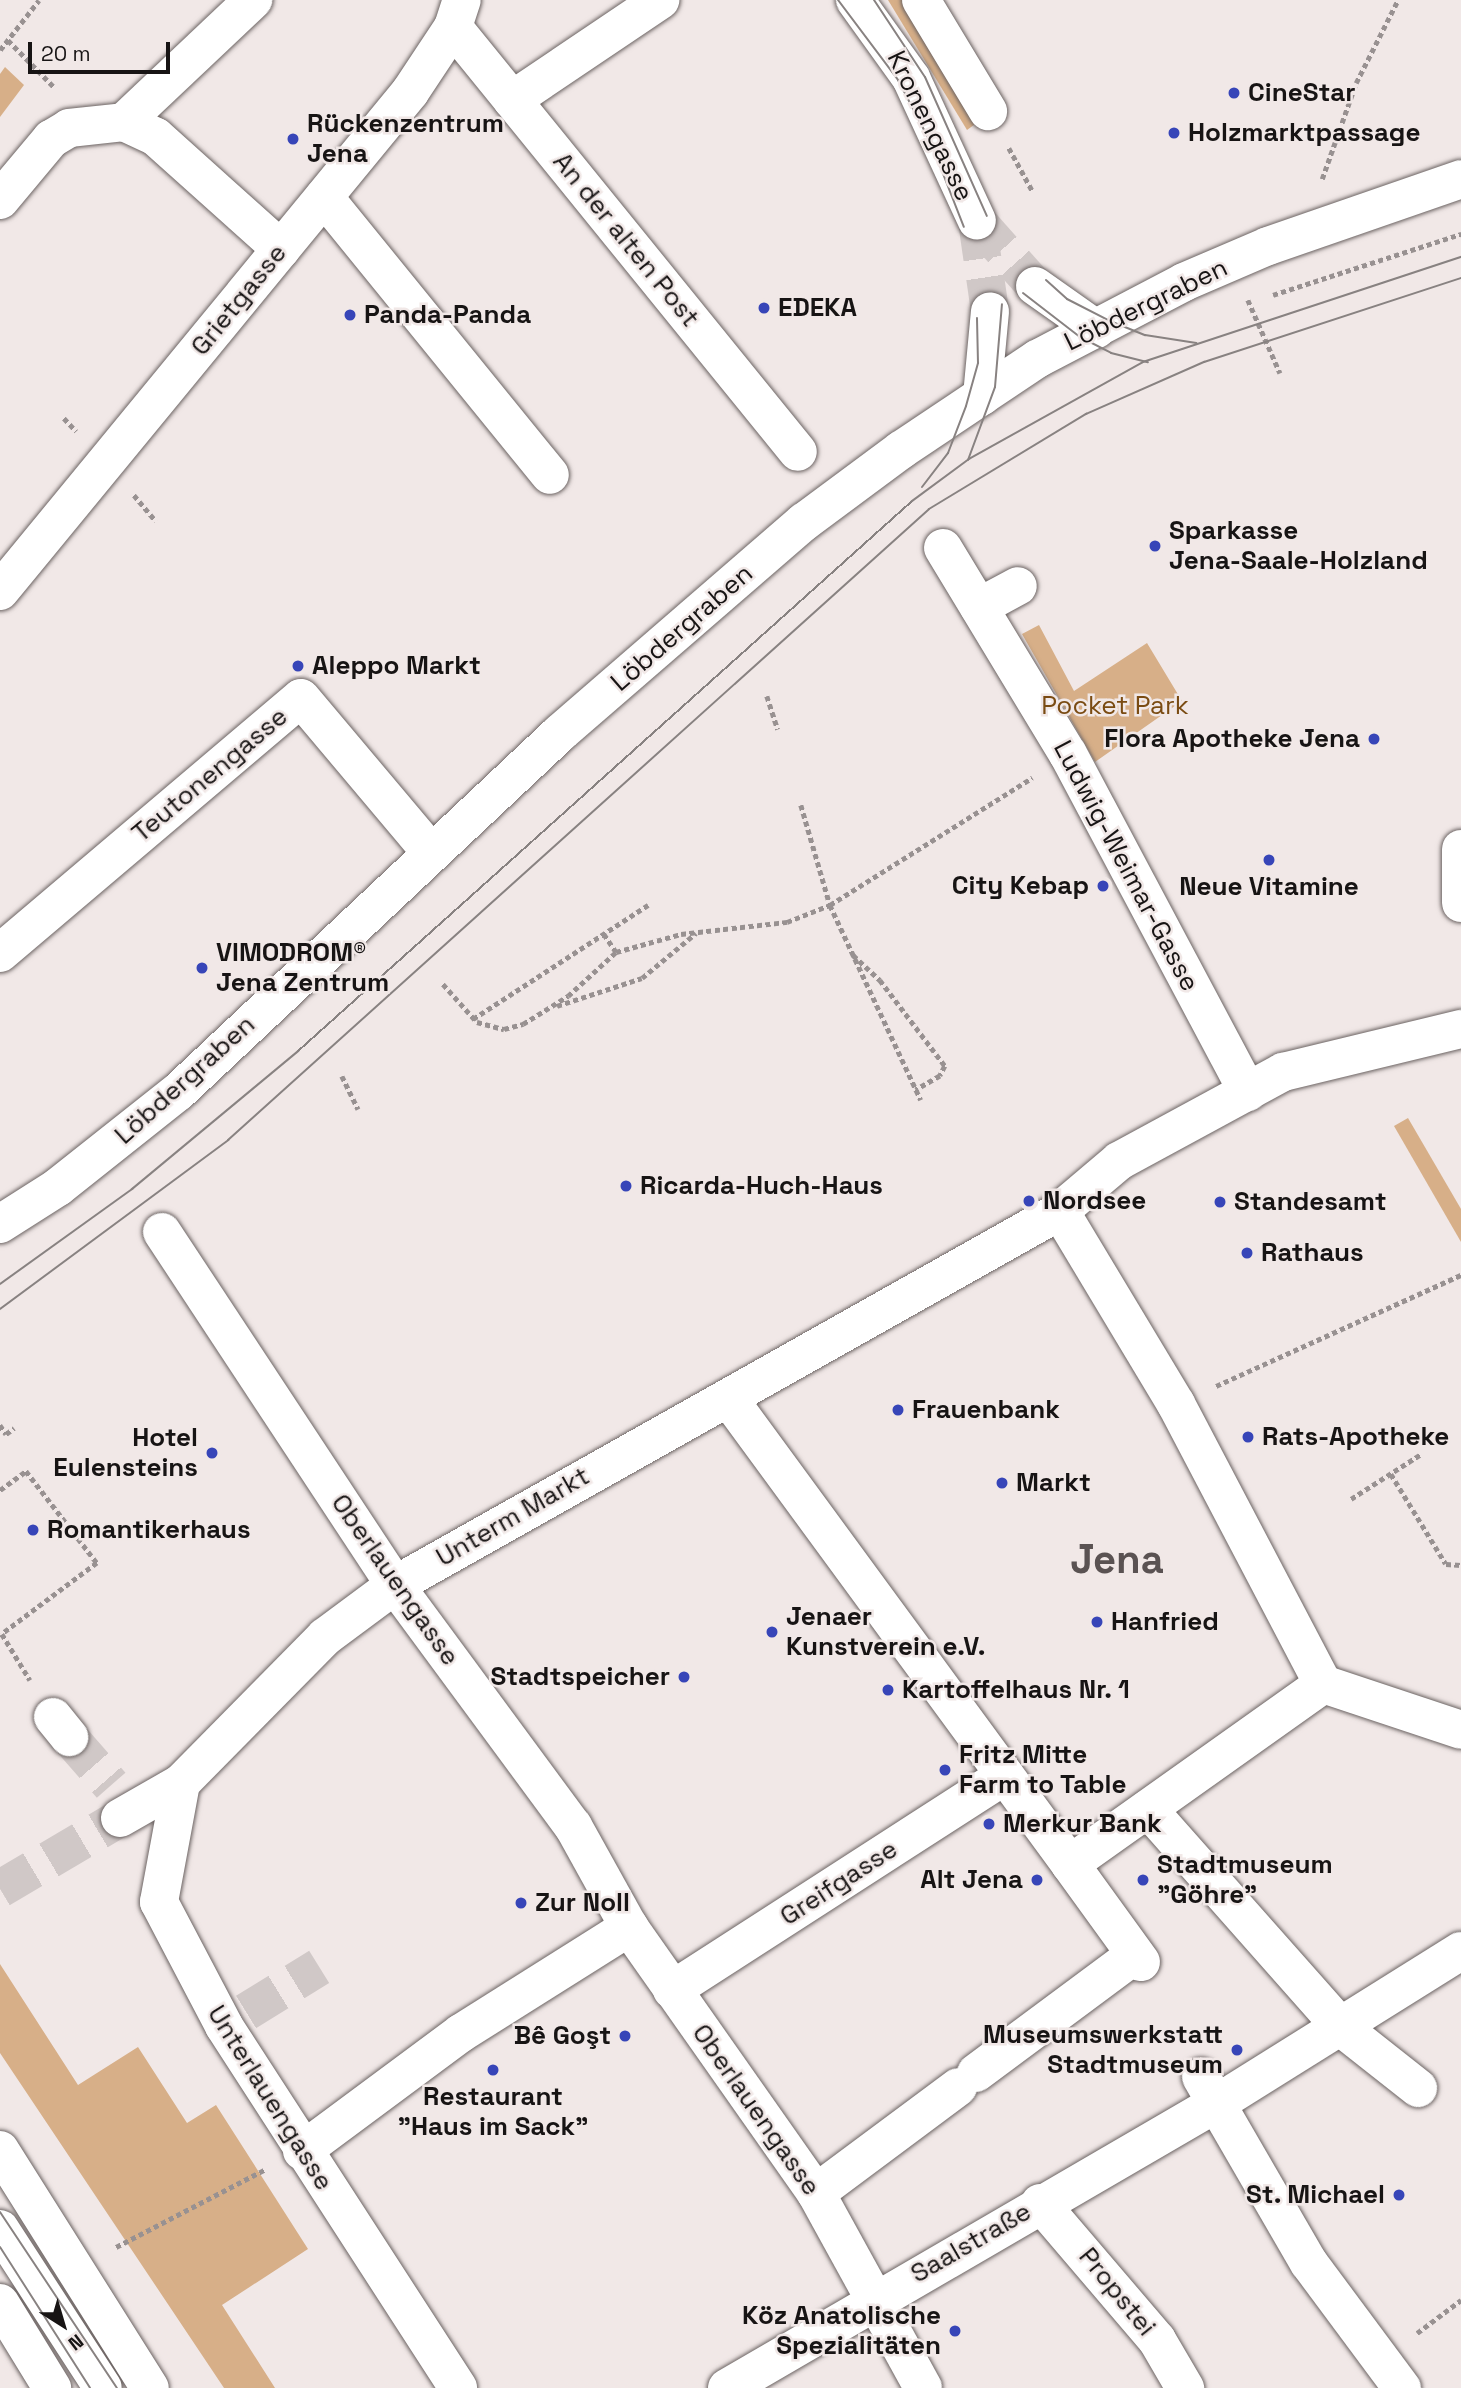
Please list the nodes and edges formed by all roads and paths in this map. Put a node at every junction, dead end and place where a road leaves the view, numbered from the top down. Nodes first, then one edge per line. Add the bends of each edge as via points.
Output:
1 (39, 0) edge
2 (253, 0) edge
3 (660, 0) edge
4 (855, 0) edge
5 (921, 0) edge
6 (1398, 0) edge
7 (458, 13) edge
8 (8, 40) junction
9 (0, 50) edge
10 (512, 100) junction
11 (988, 111) dead end
12 (106, 123) junction
13 (1461, 179) edge
14 (1321, 187) dead end
15 (324, 197) junction
16 (0, 200) edge
17 (976, 221) dead end
18 (1461, 234) edge
19 (281, 249) junction
20 (1035, 286) tunnel mouth
21 (1248, 301) dead end
22 (990, 311) tunnel mouth
23 (1096, 329) junction
24 (982, 396) junction
25 (798, 452) dead end
26 (550, 475) dead end
27 (943, 548) dead end
28 (1018, 586) dead end
29 (0, 591) edge
30 (979, 607) junction
31 (767, 696) dead end
32 (778, 729) dead end
33 (1068, 754) junction
34 (801, 805) dead end
35 (1461, 849) edge
36 (429, 850) junction
37 (1461, 903) edge
38 (648, 905) dead end
39 (830, 905) junction
40 (696, 933) junction
41 (604, 934) junction
42 (617, 952) junction
43 (850, 952) junction
44 (0, 953) edge
45 (443, 984) dead end
46 (549, 1008) junction
47 (473, 1019) junction
48 (1461, 1029) edge
49 (342, 1076) dead end
50 (916, 1090) junction
51 (1248, 1092) junction
52 (921, 1100) dead end
53 (358, 1109) dead end
54 (1060, 1211) junction
55 (0, 1224) edge
56 (162, 1232) dead end
57 (1461, 1275) edge
58 (1255, 1367) dead end
59 (729, 1399) junction
60 (0, 1425) edge
61 (14, 1428) dead end
62 (1421, 1454) dead end
63 (1391, 1474) junction
64 (0, 1490) edge
65 (1351, 1499) dead end
66 (1461, 1565) edge
67 (395, 1585) junction
68 (1323, 1684) junction
69 (61, 1727) dead end
70 (1461, 1730) edge
71 (1005, 1775) junction
72 (181, 1783) junction
73 (120, 1805) tunnel mouth
74 (1148, 1809) junction
75 (1070, 1864) junction
76 (629, 1927) junction
77 (1461, 1951) edge
78 (672, 1990) junction
79 (1342, 2028) junction
80 (1418, 2088) dead end
81 (1210, 2089) junction
82 (0, 2150) edge
83 (288, 2157) junction
84 (816, 2193) junction
85 (1040, 2203) junction
86 (0, 2229) edge
87 (116, 2247) dead end
88 (875, 2298) junction
89 (1461, 2300) edge
90 (0, 2303) edge
91 (1408, 2340) dead end
92 (52, 2388) edge
93 (103, 2388) edge
94 (150, 2388) edge
95 (458, 2388) edge
96 (727, 2388) edge
97 (923, 2388) edge
98 (1185, 2388) edge
99 (1402, 2388) edge

1 - 8 path
2 - 12 street
3 - 10 street
4 - 17 street, Kronengasse via 911,78
5 - 11 street, Kronengasse
6 - 14 path via 1328,151
7 - 10 street, An der alten Post
7 - 15 street, Grietgasse via 410,92
8 - 9 path
8 - 12 path
10 - 25 street, An der alten Post
12 - 16 street via 51,139
12 - 19 street via 156,137
13 - 23 street, Löbdergraben via 1268,246
15 - 19 street, Grietgasse
15 - 26 street
18 - 21 path
19 - 29 street, Grietgasse
20 - 23 street
22 - 24 street
23 - 24 street, Löbdergraben
24 - 36 street, Löbdergraben via 804,523
27 - 30 street, Ludwig-Weimar-Gasse
28 - 30 street
30 - 33 street, Ludwig-Weimar-Gasse
31 - 32 path
33 - 39 path
33 - 51 street, Ludwig-Weimar-Gasse
34 - 39 path
35 - 37 street
36 - 44 street, Teutonengasse via 300,698
36 - 55 street, Löbdergraben via 178,1091 58,1188
38 - 41 path
39 - 40 path via 778,923
39 - 43 path
40 - 42 path
40 - 46 path via 642,978
41 - 42 path
41 - 47 path
42 - 46 path
43 - 50 path
43 - 50 path via 880,980 945,1066 940,1076
45 - 47 path
46 - 47 path via 504,1029
48 - 51 street via 1283,1072
49 - 53 path
50 - 52 path
51 - 54 street via 1119,1161
54 - 59 street
54 - 68 street via 1175,1404
56 - 67 street, Oberlauengasse
57 - 58 path
59 - 67 street, Unterm Markt
59 - 71 street
60 - 61 path via 6,1434
62 - 63 path
63 - 65 path
63 - 66 path via 1446,1564
64 - 69 path via 26,1471 97,1563 2,1634
67 - 72 street, Unterm Markt via 324,1637
67 - 76 street, Oberlauengasse via 573,1826
68 - 70 street
68 - 74 street
71 - 75 street
71 - 78 street, Greifgasse
72 - 73 street, Unterm Markt
72 - 83 street, Unterlauengasse via 159,1902 235,2019
74 - 75 street
74 - 79 street
75 - 84 street via 1138,1958
76 - 78 street, Oberlauengasse
76 - 83 street via 461,2033
77 - 79 street, Saalstraße
78 - 84 street, Oberlauengasse
79 - 80 street
79 - 81 street, Saalstraße
81 - 85 street, Saalstraße
81 - 99 street via 1309,2263
82 - 94 street
83 - 87 path
83 - 95 street, Unterlauengasse
84 - 88 street, Oberlauengasse
85 - 88 street, Saalstraße
85 - 98 street, Propstei via 1157,2340
86 - 93 street
88 - 96 street, Saalstraße
88 - 97 street, Oberlauengasse
89 - 91 path
90 - 92 street

